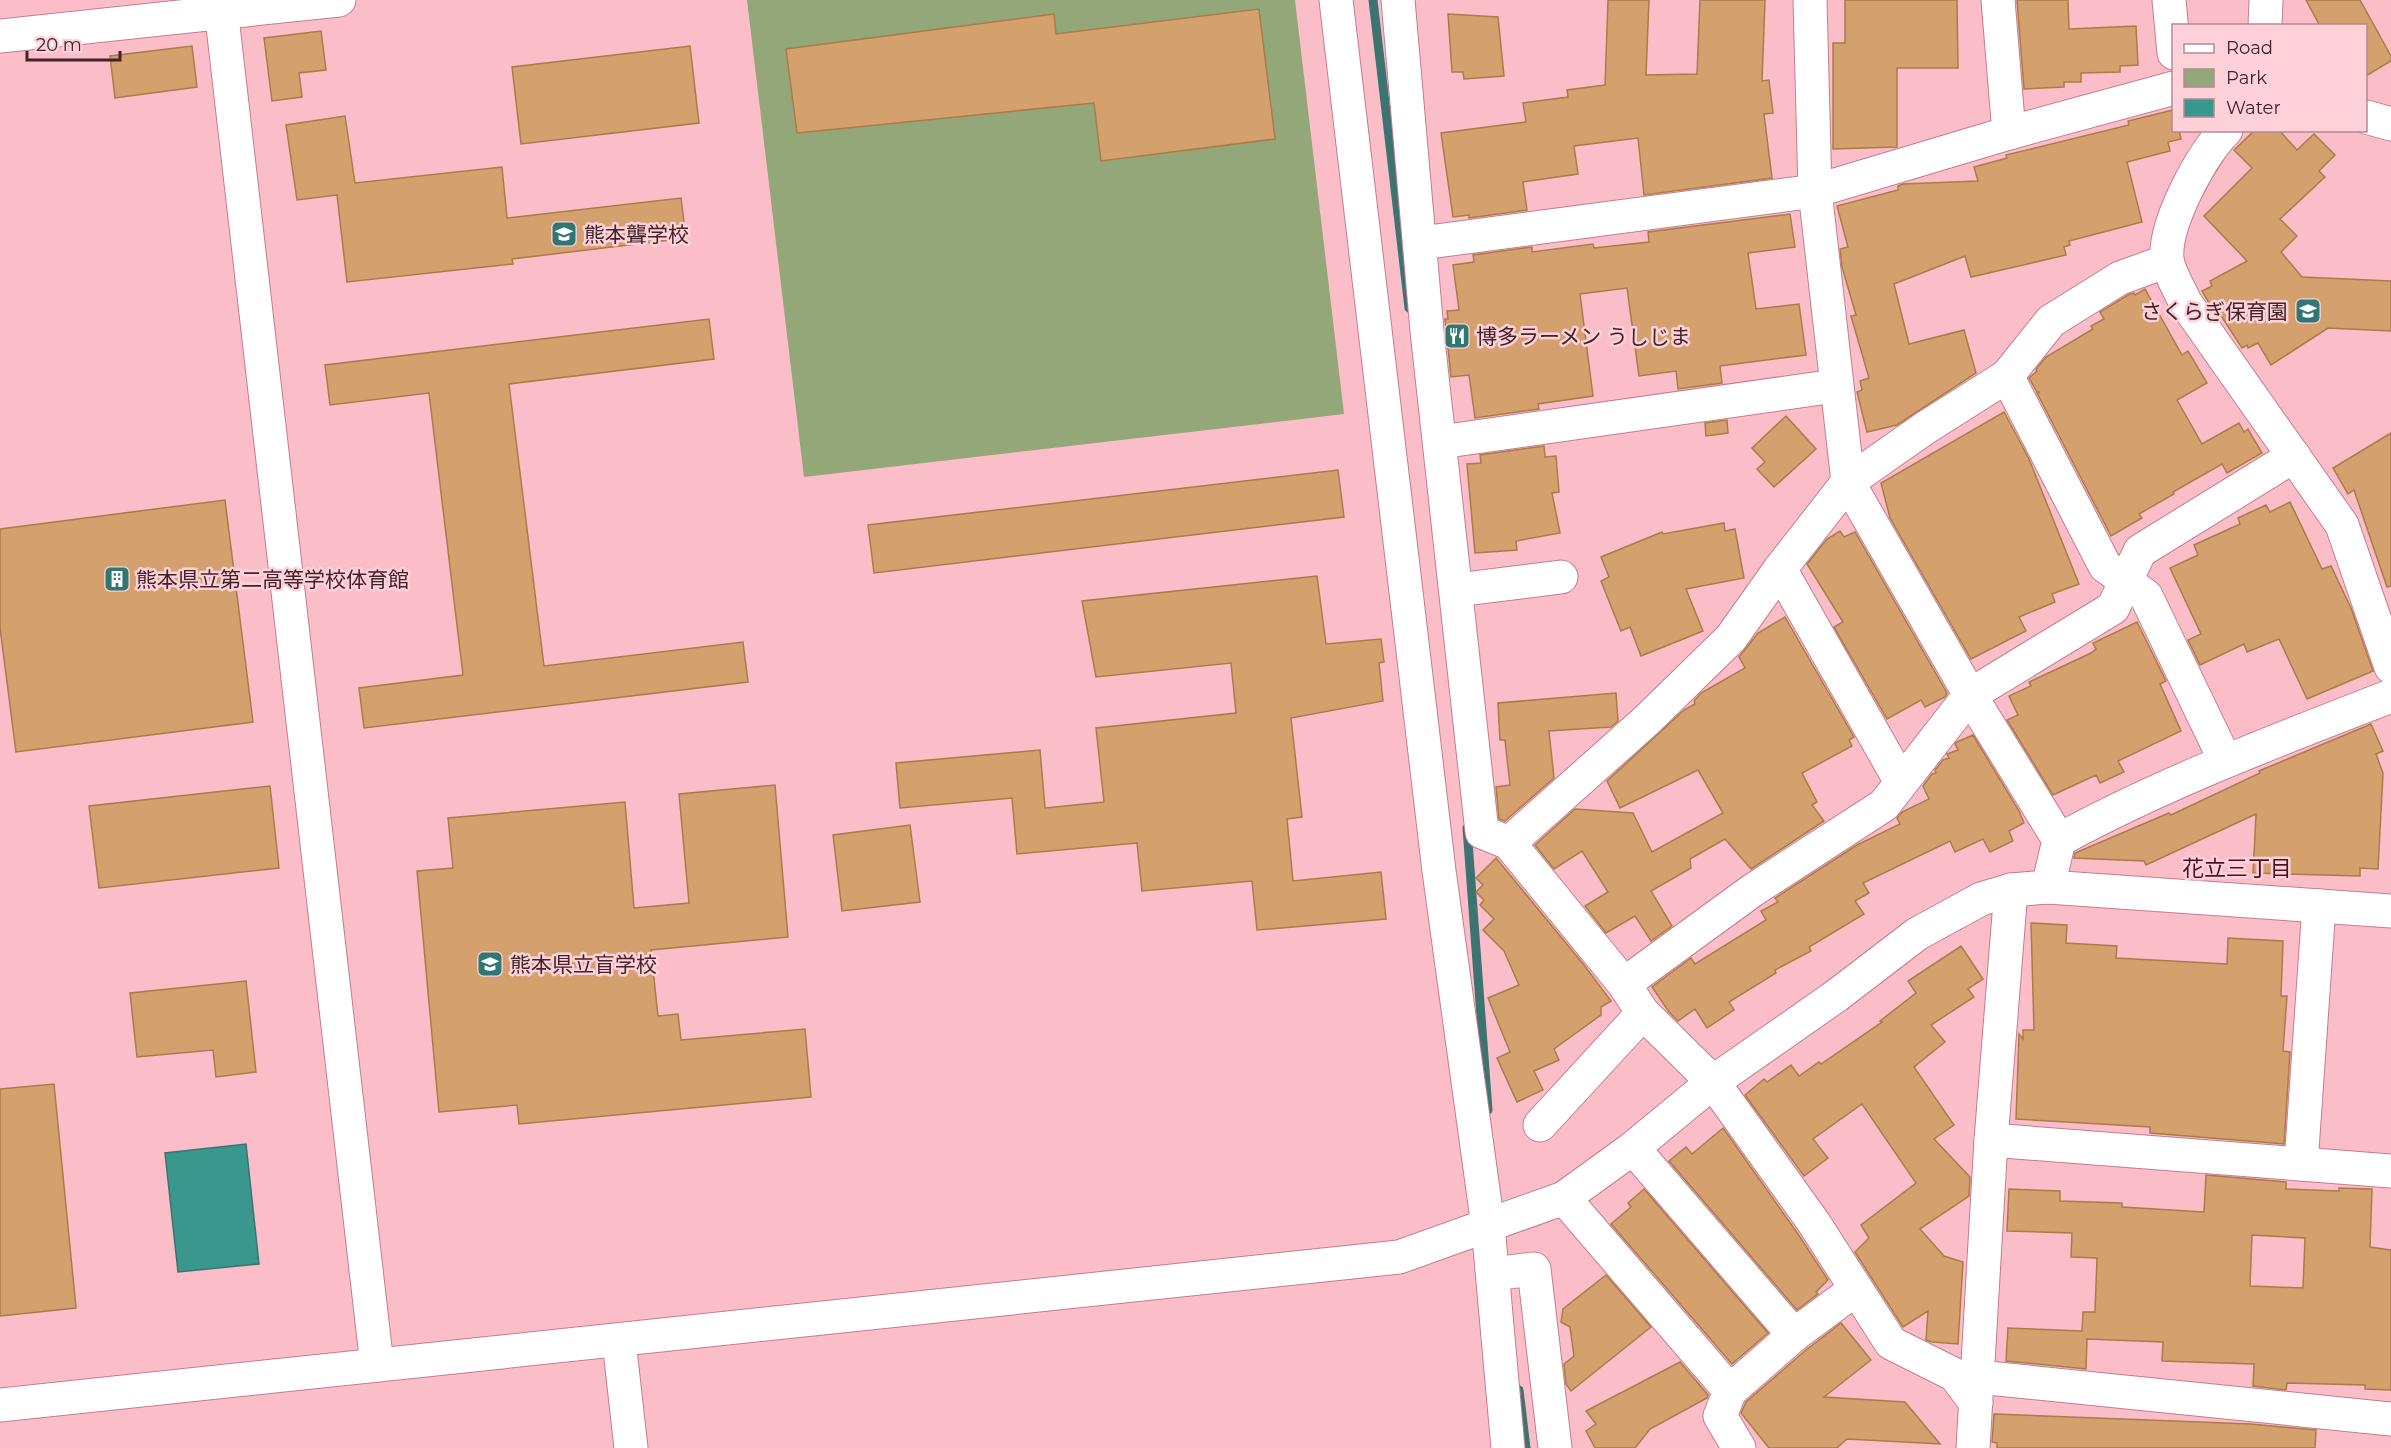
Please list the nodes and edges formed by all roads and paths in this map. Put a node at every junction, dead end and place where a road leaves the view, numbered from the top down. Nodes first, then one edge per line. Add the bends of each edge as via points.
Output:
1 (339, 0) edge
2 (1336, 0) edge
3 (1398, 0) edge
4 (1810, 0) edge
5 (1998, 0) edge
6 (2169, 0) edge
7 (2266, 0) edge
8 (221, 7) edge
9 (2265, 24) edge
10 (2172, 32) edge
11 (0, 36) edge
12 (2172, 89) edge
13 (2367, 117) edge
14 (2391, 124) edge
15 (2224, 132) edge
16 (2009, 133) junction
17 (1815, 191) junction
18 (1420, 243) junction
19 (2167, 261) junction
20 (1427, 331) junction
21 (1375, 338) junction
22 (2007, 376) junction
23 (1835, 386) junction
24 (1440, 442) junction
25 (2294, 456) junction
26 (1848, 482) junction
27 (1780, 569) junction
28 (1561, 578) dead end
29 (2126, 580) junction
30 (1457, 590) junction
31 (2391, 667) edge
32 (1970, 695) junction
33 (2391, 696) edge
34 (2225, 760) junction
35 (1901, 782) junction
36 (2059, 840) junction
37 (1509, 843) junction
38 (2048, 886) junction
39 (2011, 890) junction
40 (2319, 906) junction
41 (2391, 911) edge
42 (1624, 984) junction
43 (1643, 1013) junction
44 (1713, 1082) junction
45 (1540, 1125) dead end
46 (1991, 1140) junction
47 (1633, 1148) junction
48 (2301, 1164) junction
49 (2391, 1171) edge
50 (1564, 1198) junction
51 (1488, 1226) junction
52 (1493, 1274) junction
53 (1856, 1289) junction
54 (1794, 1335) junction
55 (619, 1341) junction
56 (377, 1365) junction
57 (1977, 1390) junction
58 (1730, 1391) junction
59 (0, 1405) edge
60 (2391, 1419) edge
61 (631, 1448) edge
62 (1508, 1448) edge
63 (1555, 1448) edge
64 (1738, 1448) edge
65 (1973, 1448) edge

1 - 8 street
2 - 21 street
3 - 18 street
4 - 17 street
5 - 16 street
6 - 10 street
7 - 9 street
8 - 11 street
8 - 56 street
12 - 16 street
13 - 14 street
15 - 19 street via 2187,190 2170,229
16 - 17 street
17 - 18 street
17 - 23 street
18 - 20 street
19 - 22 street via 2120,278 2051,321
19 - 25 street via 2185,302
20 - 21 street
20 - 24 street
21 - 51 street via 1439,871
22 - 26 street
22 - 29 street via 2105,566
23 - 24 street
23 - 26 street
24 - 30 street
25 - 29 street via 2140,551
25 - 31 street via 2342,525
26 - 27 street
26 - 32 street
27 - 35 street
27 - 37 street via 1731,638 1647,720
28 - 30 street
29 - 32 street via 2113,609
29 - 34 street via 2146,596
30 - 37 street via 1482,832
32 - 35 street
32 - 36 street
33 - 34 street
34 - 36 street via 2117,808
35 - 42 street via 1884,805 1753,890
36 - 38 street
37 - 42 street
38 - 39 street
38 - 40 street
39 - 44 street via 1981,898 1917,934
39 - 46 street
40 - 41 street
40 - 48 street
42 - 43 street
43 - 44 street
43 - 45 street
44 - 47 street
44 - 53 street
46 - 48 street
46 - 57 street
47 - 50 street
47 - 54 street
48 - 49 street
50 - 51 street
50 - 58 street
51 - 52 street
51 - 55 street via 1399,1257
52 - 62 street
52 - 63 street via 1534,1269
53 - 54 street
53 - 57 street via 1891,1343
54 - 58 street
55 - 56 street
55 - 61 street
56 - 59 street
57 - 60 street
57 - 65 street
58 - 64 street via 1720,1416

